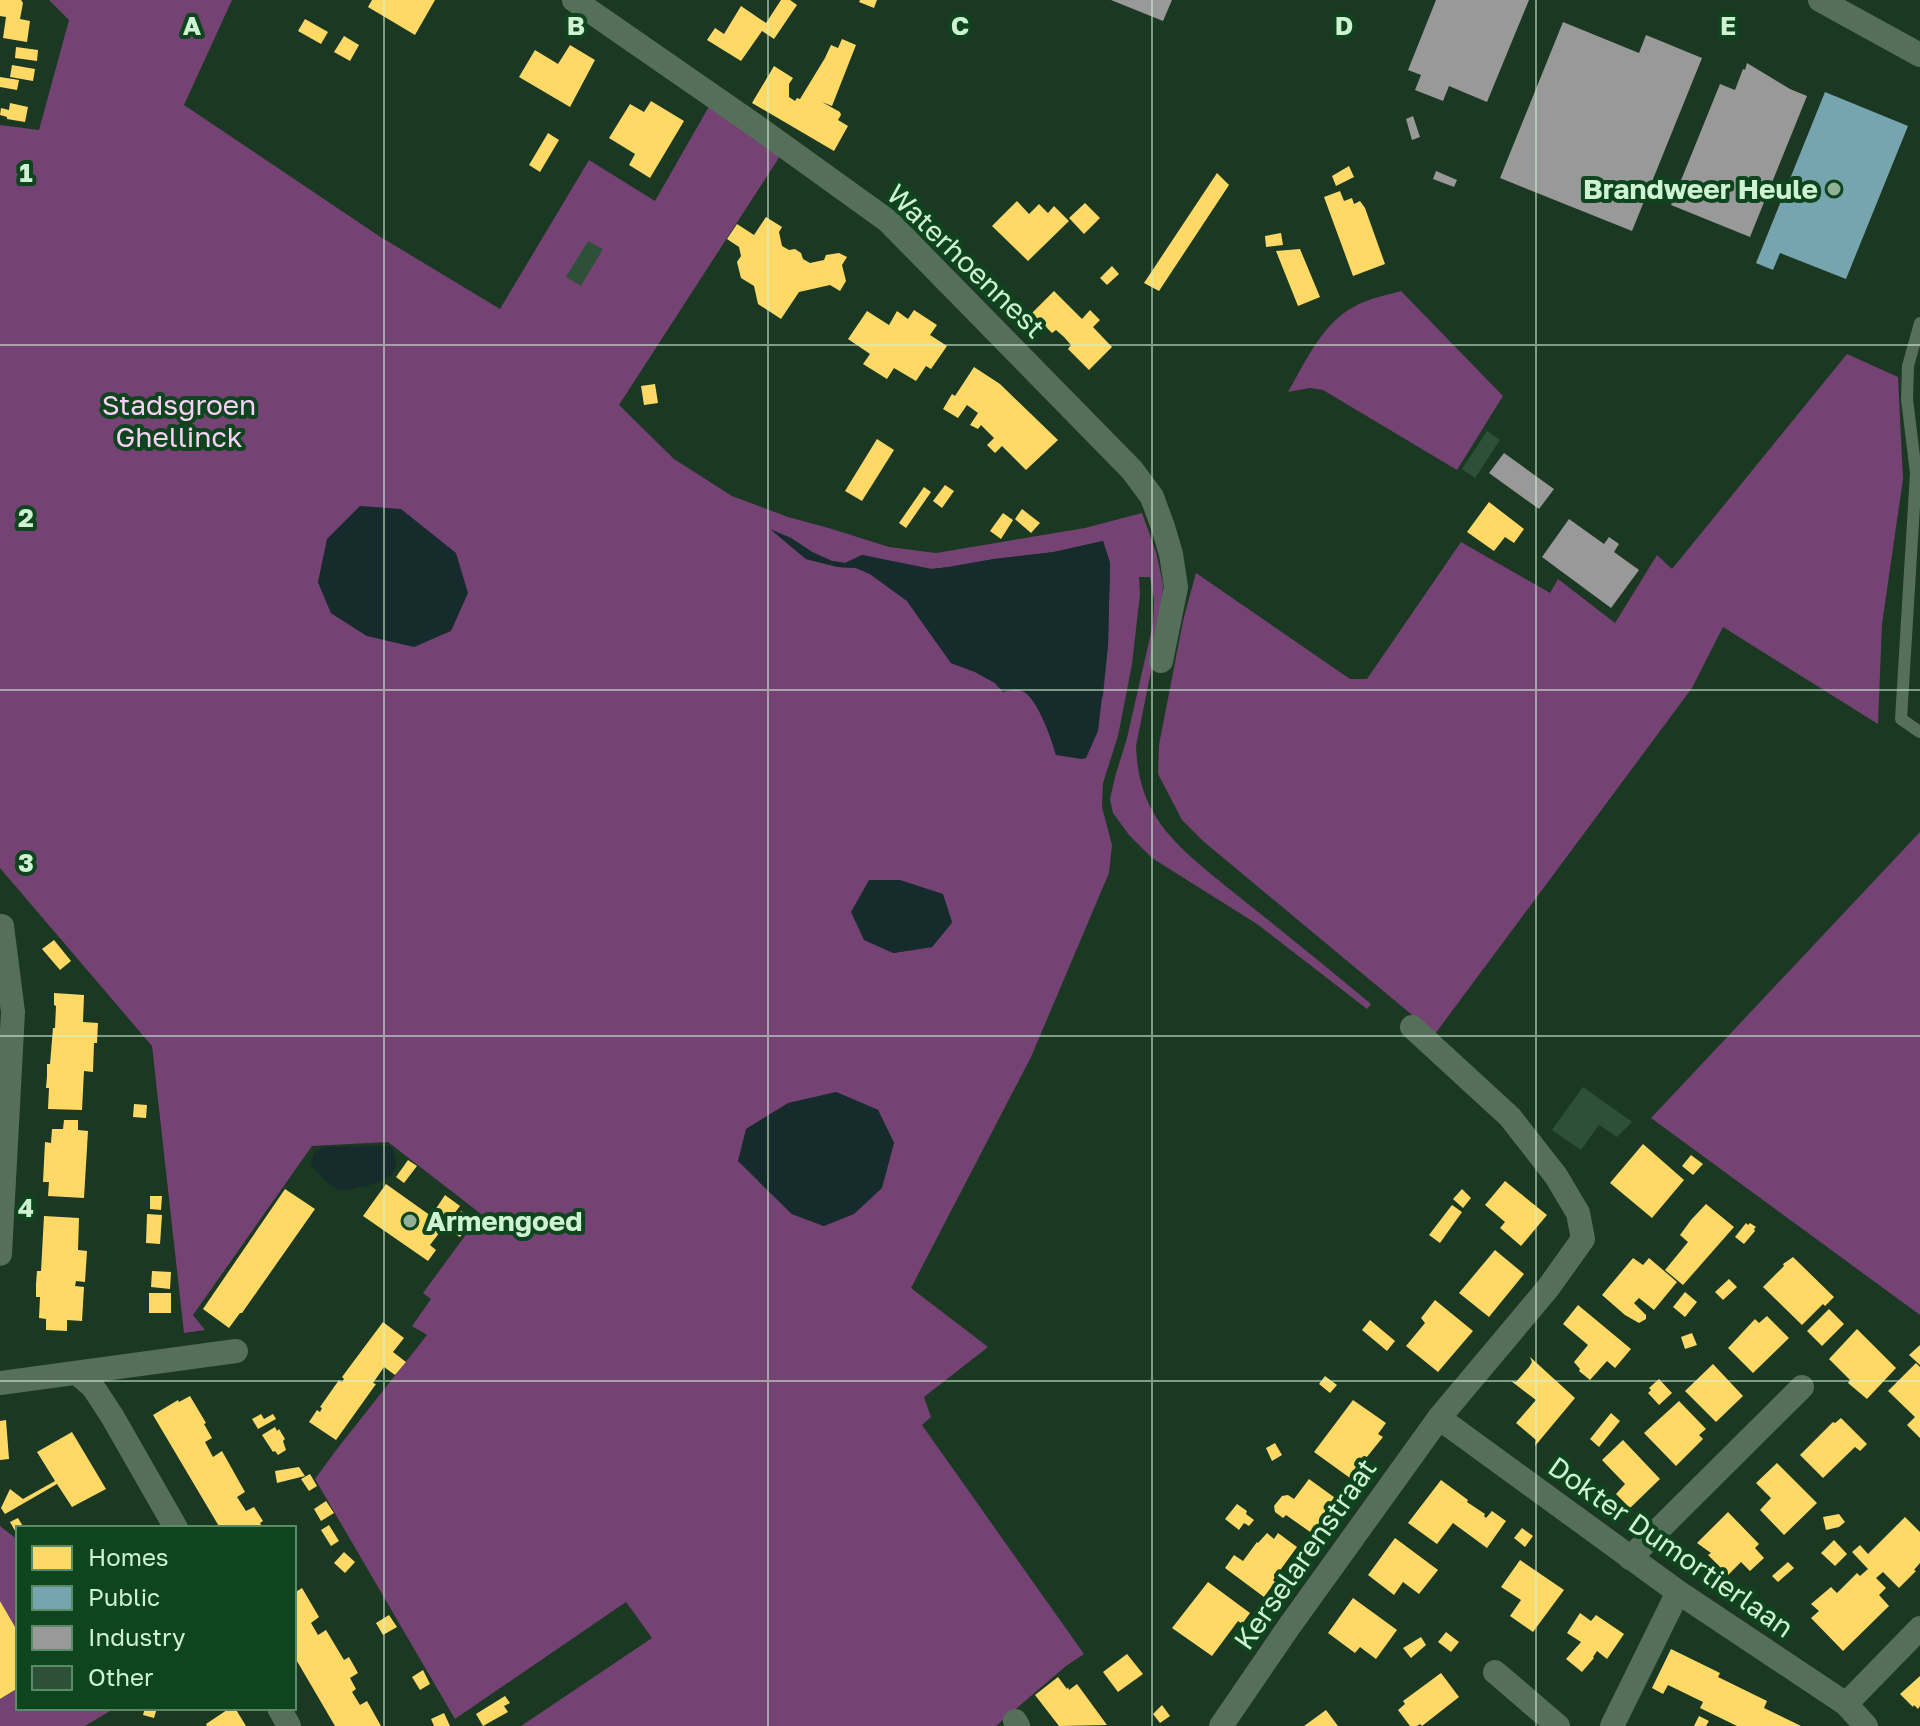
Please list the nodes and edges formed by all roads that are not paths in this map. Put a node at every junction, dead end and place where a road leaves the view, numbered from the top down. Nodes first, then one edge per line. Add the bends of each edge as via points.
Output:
1 (574, 0) edge
2 (1820, 0) edge
3 (1920, 55) edge
4 (1920, 323) edge
5 (1161, 661) dead end
6 (1920, 732) edge
7 (2, 926) dead end
8 (1412, 1027) dead end
9 (0, 1254) edge
10 (236, 1351) dead end
11 (77, 1373) junction
12 (0, 1383) edge
13 (1802, 1387) dead end
14 (1439, 1418) junction
15 (175, 1526) edge
16 (1630, 1558) junction
17 (1678, 1592) junction
18 (1920, 1628) edge
19 (1495, 1672) dead end
20 (1846, 1704) junction
21 (1221, 1726) edge
22 (1558, 1726) edge
23 (1612, 1726) edge
24 (1866, 1726) edge

1 - 5 street, Waterhoennest via 888,221 1132,470 1152,497 1176,587
2 - 3 street
4 - 6 lane via 1908,366 1916,473 1901,719
7 - 9 street via 13,1012
8 - 14 street, Kerselarenstraat via 1510,1117 1556,1176 1578,1213 1583,1239
10 - 11 street
11 - 12 street
11 - 15 street via 112,1416
13 - 16 street
14 - 16 street, Dokter Dumortierlaan
14 - 21 street, Kerselarenstraat
16 - 17 street, Dokter Dumortierlaan
17 - 20 street, Dokter Dumortierlaan
17 - 23 street
18 - 20 street
19 - 22 street
20 - 24 street, Dokter Dumortierlaan

